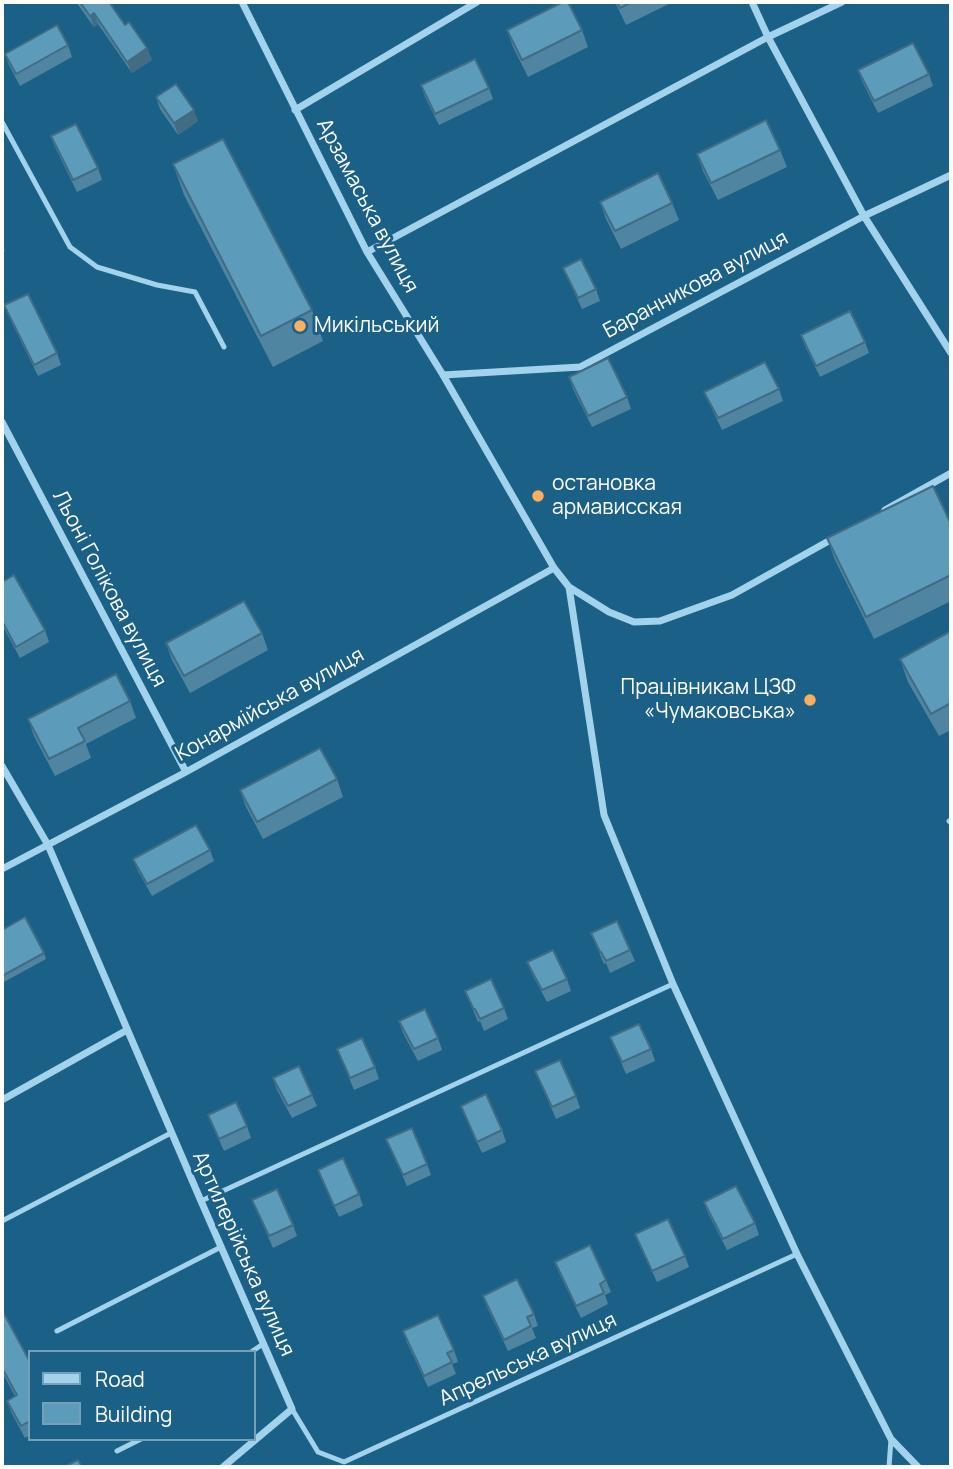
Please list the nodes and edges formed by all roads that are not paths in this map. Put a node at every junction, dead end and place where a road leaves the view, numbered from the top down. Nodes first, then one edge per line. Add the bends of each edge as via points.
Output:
1 (242, 2) edge
2 (477, 2) edge
3 (752, 2) edge
4 (842, 2) edge
5 (768, 37) junction
6 (295, 110) junction
7 (2, 121) edge
8 (951, 175) edge
9 (864, 216) junction
10 (367, 252) junction
11 (224, 347) dead end
12 (951, 353) edge
13 (443, 374) junction
14 (2, 422) edge
15 (951, 473) edge
16 (878, 513) edge
17 (842, 534) edge
18 (554, 568) junction
19 (569, 587) junction
20 (2, 766) edge
21 (186, 772) junction
22 (48, 845) junction
23 (2, 869) edge
24 (673, 984) junction
25 (127, 1030) junction
26 (2, 1100) edge
27 (171, 1133) junction
28 (201, 1202) junction
29 (2, 1221) edge
30 (221, 1247) junction
31 (797, 1254) junction
32 (57, 1331) dead end
33 (263, 1344) junction
34 (254, 1350) edge
35 (292, 1409) junction
36 (256, 1439) edge
37 (891, 1439) junction
38 (137, 1441) edge
39 (254, 1441) edge
40 (117, 1451) dead end
41 (223, 1467) edge
42 (889, 1467) edge
43 (918, 1467) edge

1 - 6 street, Арзамаська вулиця
2 - 6 street
3 - 5 street
4 - 5 street
5 - 9 street
5 - 10 street
6 - 10 street, Арзамаська вулиця
7 - 11 lane via 70,247 97,267 195,292
8 - 9 street, Баранникова вулиця
9 - 12 street
9 - 13 street, Баранникова вулиця via 580,367
10 - 13 street, Арзамаська вулиця
13 - 18 street, Арзамаська вулиця
14 - 21 street, Льоні Голікова вулиця
15 - 16 street
17 - 19 street via 732,595 660,621 634,622
18 - 19 street, Арзамаська вулиця
18 - 21 street, Конармійська вулиця
19 - 24 street via 604,815
20 - 22 street, Артилерійська вулиця
21 - 22 street, Конармійська вулиця
22 - 23 street, Конармійська вулиця
22 - 25 street, Артилерійська вулиця
24 - 28 lane
24 - 31 street
25 - 26 street
25 - 27 street, Артилерійська вулиця
27 - 28 street, Артилерійська вулиця
27 - 29 lane
28 - 30 street, Артилерійська вулиця
30 - 32 lane
30 - 33 street, Артилерійська вулиця
31 - 35 lane, Апрельська вулиця via 344,1462 318,1452
31 - 37 street
33 - 34 lane
33 - 35 street, Артилерійська вулиця
35 - 36 street
37 - 42 lane
37 - 43 street
38 - 40 lane
39 - 41 street

